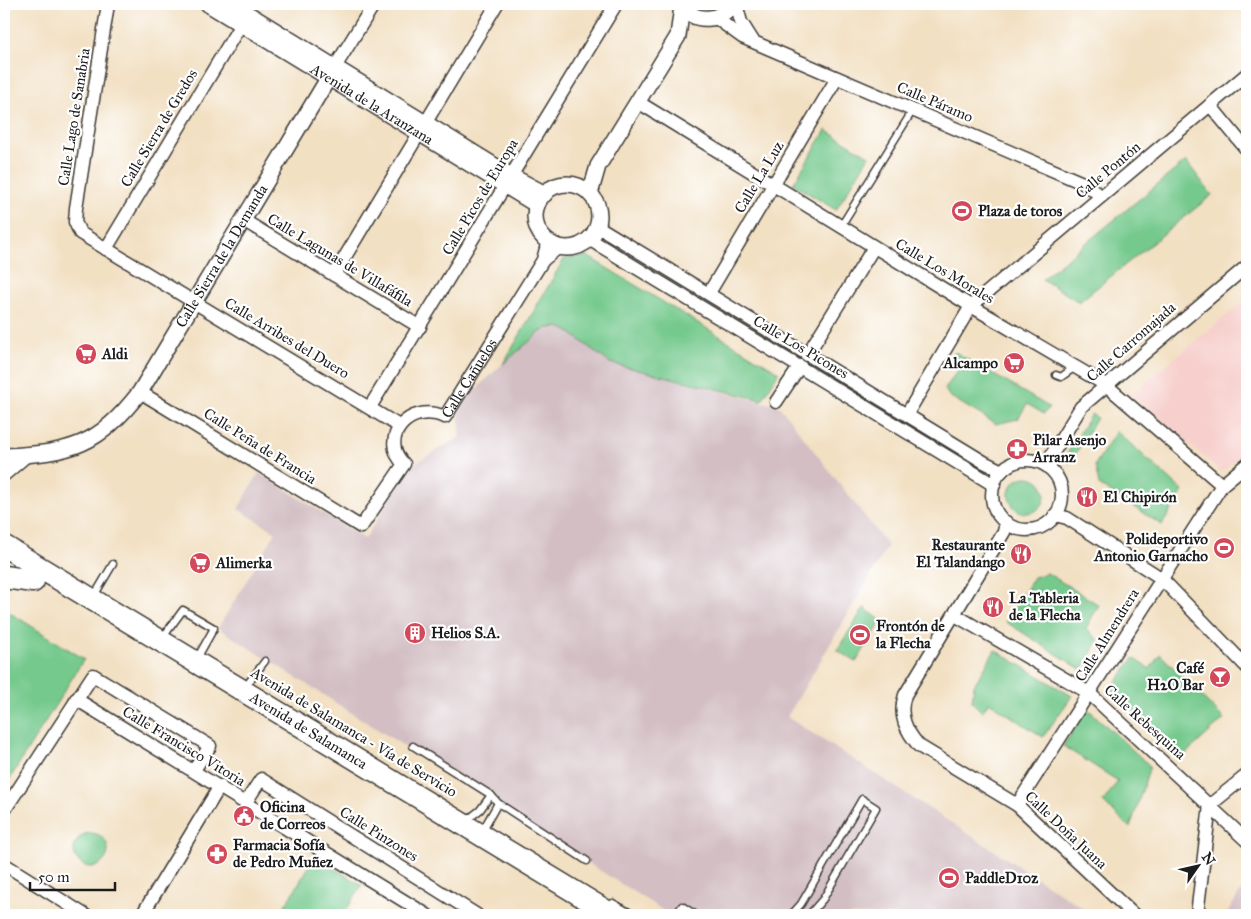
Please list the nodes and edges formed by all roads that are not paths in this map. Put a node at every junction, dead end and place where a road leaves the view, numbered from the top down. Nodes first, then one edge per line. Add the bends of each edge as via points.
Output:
1 (108, 4) edge
2 (208, 4) edge
3 (232, 4) edge
4 (374, 4) edge
5 (497, 4) edge
6 (616, 4) edge
7 (736, 4) edge
8 (682, 5) edge
9 (247, 14) edge
10 (710, 18) junction
11 (678, 36) junction
12 (754, 43) junction
13 (332, 72) junction
14 (1247, 74) edge
15 (837, 78) junction
16 (638, 102) junction
17 (1210, 105) junction
18 (913, 110) junction
19 (422, 127) junction
20 (1247, 150) edge
21 (508, 181) junction
22 (773, 185) junction
23 (584, 190) junction
24 (1101, 196) junction
25 (541, 199) junction
26 (243, 220) junction
27 (841, 226) junction
28 (593, 233) junction
29 (80, 234) joint
30 (553, 244) junction
31 (874, 247) junction
32 (106, 249) junction
33 (1247, 266) edge
34 (334, 275) junction
35 (708, 294) junction
36 (194, 302) junction
37 (971, 306) junction
38 (420, 327) junction
39 (803, 360) junction
40 (1075, 367) junction
41 (1056, 375) dead end
42 (1106, 385) junction
43 (140, 392) junction
44 (776, 402) dead end
45 (370, 407) junction
46 (907, 414) junction
47 (399, 426) junction
48 (25, 455) junction
49 (4, 456) edge
50 (1047, 462) junction
51 (1247, 464) edge
52 (1002, 471) junction
53 (4, 474) edge
54 (994, 485) junction
55 (1222, 485) junction
56 (1061, 514) junction
57 (1008, 527) junction
58 (6, 549) edge
59 (113, 564) dead end
60 (4, 577) edge
61 (1162, 578) junction
62 (34, 581) junction
63 (105, 596) dead end
64 (954, 615) junction
65 (160, 629) dead end
66 (166, 632) junction
67 (175, 638) dead end
68 (192, 648) dead end
69 (200, 653) junction
70 (208, 658) dead end
71 (264, 662) dead end
72 (1247, 666) edge
73 (240, 677) dead end
74 (248, 682) junction
75 (256, 687) dead end
76 (1089, 693) junction
77 (76, 699) junction
78 (413, 746) dead end
79 (194, 770) junction
80 (1247, 775) edge
81 (220, 786) junction
82 (491, 795) junction
83 (246, 802) junction
84 (498, 804) junction
85 (1017, 805) junction
86 (1210, 805) junction
87 (4, 811) edge
88 (463, 812) dead end
89 (471, 817) junction
90 (486, 826) junction
91 (494, 831) dead end
92 (1247, 841) edge
93 (587, 861) dead end
94 (4, 864) edge
95 (611, 908) edge
96 (85, 915) edge
97 (142, 915) edge
98 (427, 915) edge
99 (477, 915) edge
100 (585, 915) edge
101 (634, 915) edge
102 (676, 915) edge
103 (696, 915) edge
104 (791, 915) edge
105 (809, 915) edge
106 (1134, 915) edge
107 (1197, 915) edge

1 - 29 street, Calle Lago de Sanabria via 76,208 75,222
2 - 9 street, Avenida de la Aranzana
3 - 9 street, Avenida de la Aranzana
4 - 13 street, Calle Sierra de la Demanda
5 - 19 street
6 - 21 street, Calle Picos de Europa
7 - 10 street via 727,13
7 - 12 street via 741,22
8 - 10 street via 692,14
8 - 11 street
9 - 13 street, Avenida de la Aranzana
9 - 32 street, Calle Sierra de Gredos
10 - 11 street
10 - 12 street, Calle Páramo
11 - 16 street
12 - 15 street, Calle Páramo
13 - 19 street, Avenida de la Aranzana
13 - 26 street, Calle Sierra de la Demanda
14 - 17 street, Calle Pontón
15 - 18 street, Calle Páramo
15 - 22 street, Calle La Luz
16 - 22 street, Calle Los Morales
16 - 23 street
17 - 20 street
17 - 24 street, Calle Pontón
18 - 24 street, Calle Páramo via 1085,184
18 - 27 lane
19 - 21 street, Avenida de la Aranzana
19 - 34 street
21 - 25 street, Avenida de la Aranzana
21 - 38 street, Calle Picos de Europa
22 - 27 street, Calle Los Morales
22 - 35 street, Calle La Luz
23 - 25 street via 557,186
23 - 28 street via 598,209
24 - 37 street, Calle Pontón
25 - 30 street via 536,224
26 - 34 street, Calle Lagunas de Villafáfila
26 - 36 street, Calle Sierra de la Demanda
27 - 31 street, Calle Los Morales
28 - 30 street via 573,248
28 - 35 street, Calle Los Picones
28 - 39 street, Calle Los Picones
29 - 32 street, Calle Arribes del Duero
30 - 47 street, Calle Cañuelos via 445,417 426,411 413,415
31 - 37 street, Calle Los Morales
31 - 39 street
32 - 36 street, Calle Arribes del Duero
33 - 42 street, Calle Carromajada
34 - 38 street, Calle Lagunas de Villafáfila
35 - 39 street, Calle Los Picones
36 - 43 street, Calle Sierra de la Demanda
36 - 45 street, Calle Arribes del Duero
37 - 40 street, Calle Los Morales
37 - 46 street, Calle Pontón
38 - 45 street, Calle Picos de Europa
39 - 44 street
39 - 46 street, Calle Los Picones
39 - 54 street, Calle Los Picones
40 - 41 lane via 1061,377
40 - 42 street, Calle Los Morales
42 - 50 street, Calle Carromajada via 1081,407
42 - 55 street, Calle Los Morales
43 - 47 street, Calle Peña de Francia via 362,527 404,464 399,459 396,446
43 - 48 street, Calle Sierra de la Demanda via 111,426 87,441 68,449
45 - 47 street, Calle Arribes del Duero
46 - 52 street, Calle Los Picones
48 - 49 street, Calle Sierra de la Demanda
48 - 53 street
50 - 52 street via 1024,460
50 - 56 street via 1061,485
51 - 55 street, Calle Almendrera
52 - 54 street
54 - 57 street via 992,492 996,509
55 - 61 street, Calle Almendrera
56 - 57 street via 1038,528
56 - 61 street
57 - 64 street
58 - 62 highway, Avenida de Salamanca
58 - 95 highway, Avenida de Salamanca via 69,580
59 - 63 lane via 94,590
60 - 62 highway
61 - 72 street
61 - 76 street, Calle Almendrera
62 - 100 highway, Avenida de Salamanca
64 - 76 street, Calle Rebesquina
64 - 85 street, Calle Doña Juana via 905,695 901,707 903,719 908,734 919,746
65 - 66 lane
66 - 67 lane
66 - 69 lane via 183,610 214,628
68 - 69 lane
69 - 70 lane
71 - 74 lane
73 - 74 lane, Avenida de Salamanca - Vía de Servicio
74 - 75 lane, Avenida de Salamanca - Vía de Servicio
76 - 85 street, Calle Almendrera
76 - 86 street, Calle Rebesquina
77 - 79 street, Calle Francisco Vitoria
77 - 79 street via 93,676 201,740 210,746
77 - 87 street
78 - 82 lane
79 - 81 street, Calle Francisco Vitoria
80 - 86 street
81 - 83 street, Calle Francisco Vitoria
81 - 97 street
82 - 84 lane
82 - 89 lane
83 - 98 street, Calle Francisco Vitoria
83 - 99 street, Calle Pinzones via 261,779
84 - 90 lane
84 - 93 lane
85 - 106 street, Calle Doña Juana
86 - 92 street, Calle Rebesquina
86 - 107 street
88 - 89 lane, Avenida de Salamanca - Vía de Servicio
89 - 90 lane, Avenida de Salamanca - Vía de Servicio
90 - 91 lane, Avenida de Salamanca - Vía de Servicio
94 - 96 street
95 - 101 lane
102 - 103 lane via 682,906
104 - 105 lane via 801,904 862,799 876,808

